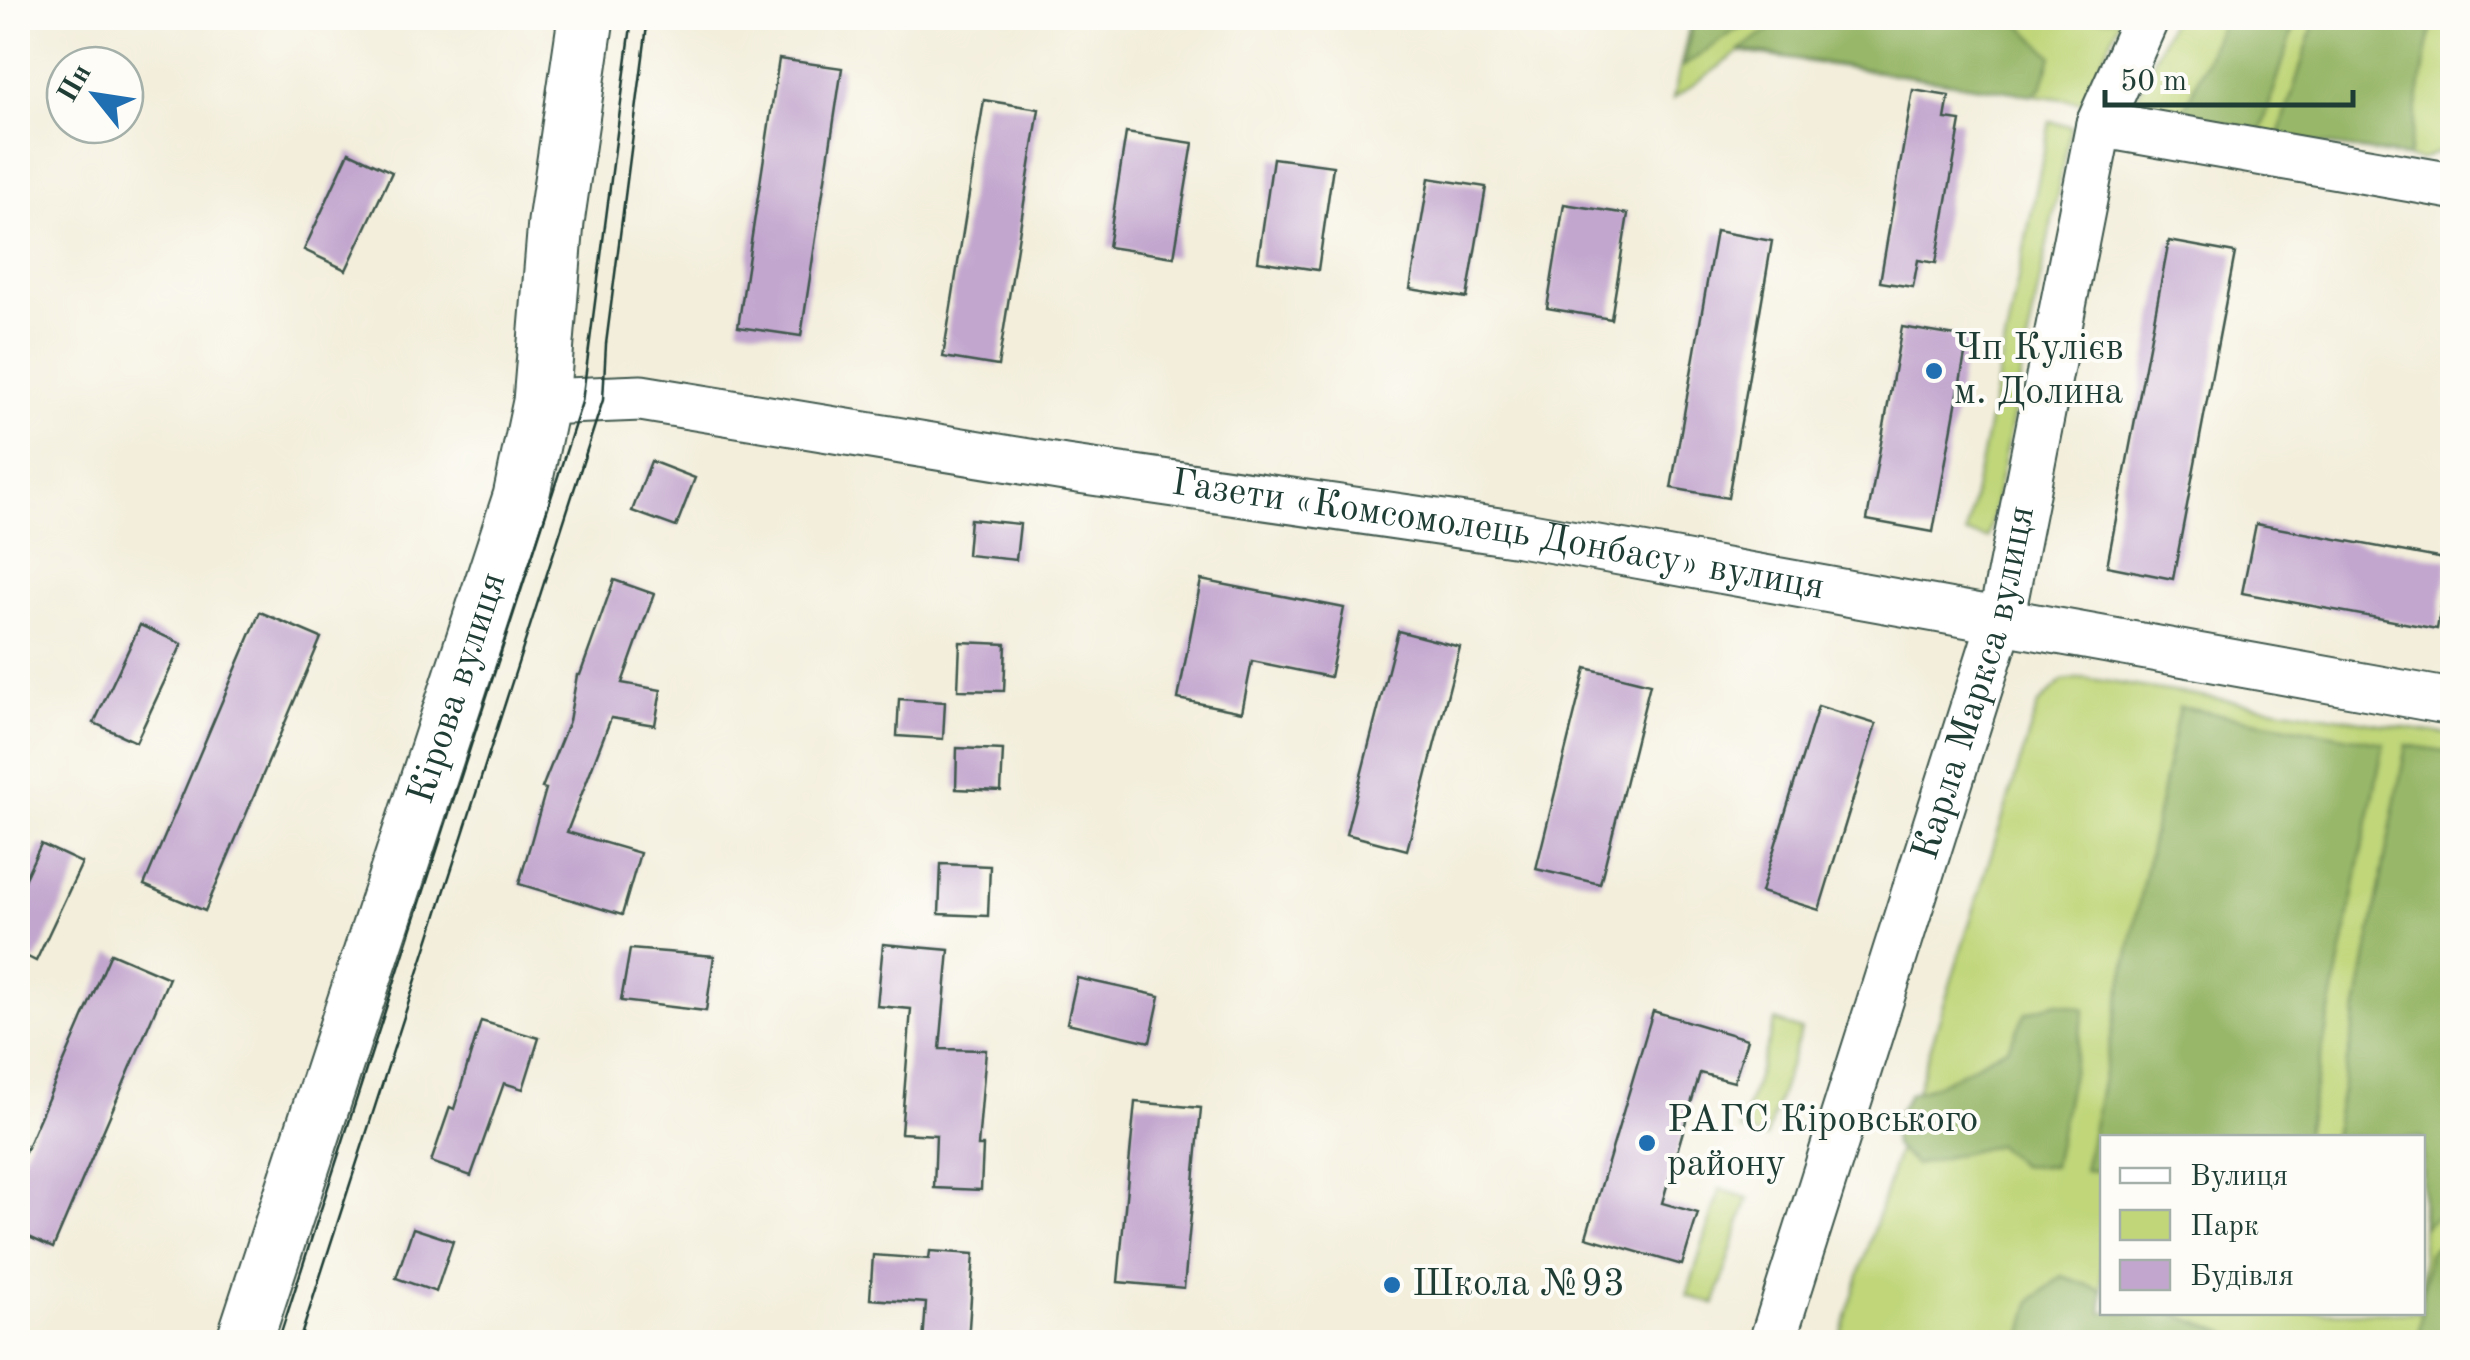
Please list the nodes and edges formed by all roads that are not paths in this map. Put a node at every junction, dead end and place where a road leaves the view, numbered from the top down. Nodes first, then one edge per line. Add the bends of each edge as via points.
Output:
1 (586, 18) edge
2 (2146, 18) edge
3 (2099, 124) junction
4 (2452, 186) edge
5 (542, 402) junction
6 (2001, 620) junction
7 (2452, 702) edge
8 (244, 1342) edge
9 (1772, 1342) edge

1 - 5 main road, Кірова вулиця via 556,222
2 - 3 street, Карла Маркса вулиця
3 - 4 street
3 - 6 street, Карла Маркса вулиця
5 - 6 street, Газети «Комсомолець Донбасу» вулиця via 641,398 1520,534
5 - 8 main road, Кірова вулиця via 520,497
6 - 7 street, Газети «Комсомолець Донбасу» вулиця
6 - 9 street, Карла Маркса вулиця

